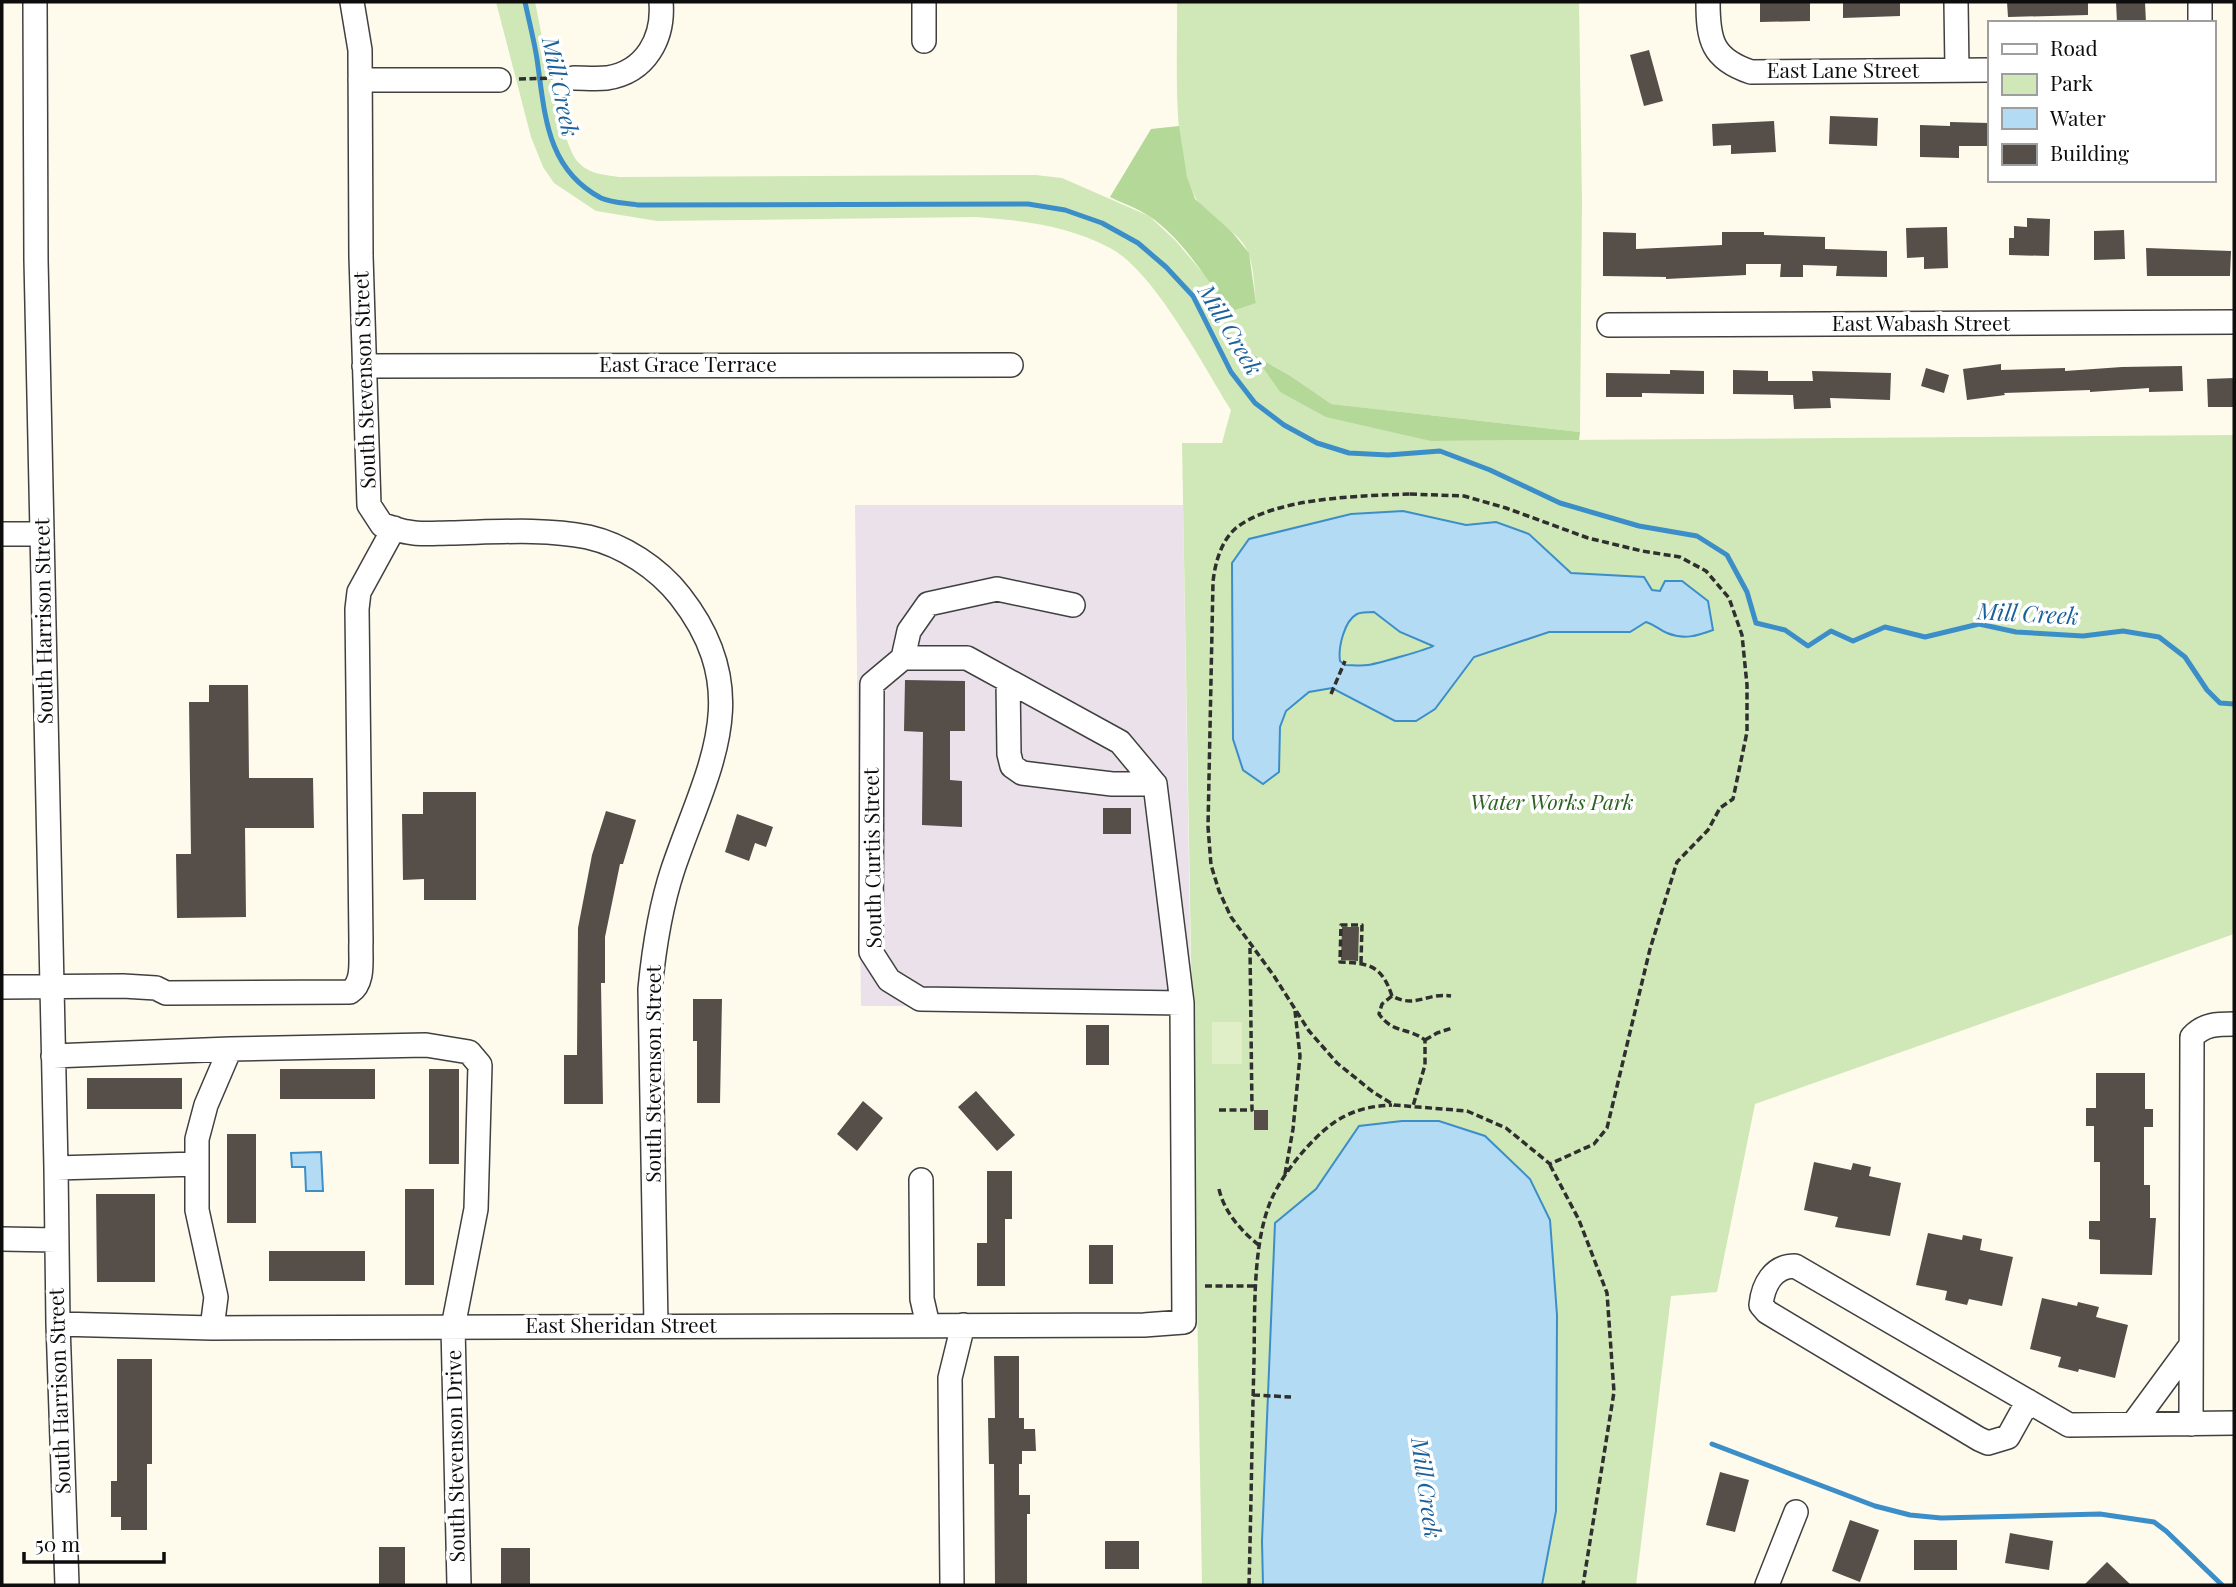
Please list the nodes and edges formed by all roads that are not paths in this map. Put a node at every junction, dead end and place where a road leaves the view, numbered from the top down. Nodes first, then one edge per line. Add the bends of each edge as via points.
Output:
1 (35, 2) edge
2 (352, 2) edge
3 (661, 2) edge
4 (924, 2) edge
5 (1708, 2) edge
6 (1956, 2) edge
7 (2200, 2) edge
8 (2200, 21) edge
9 (924, 41) dead end
10 (1957, 70) junction
11 (1988, 70) edge
12 (574, 78) road end
13 (360, 80) junction
14 (499, 80) road end
15 (2234, 322) edge
16 (1609, 325) dead end
17 (1012, 365) dead end
18 (365, 366) junction
19 (394, 528) junction
20 (2, 534) edge
21 (42, 534) junction
22 (1073, 606) dead end
23 (903, 658) junction
24 (1008, 681) junction
25 (1155, 785) junction
26 (2, 987) edge
27 (51, 987) junction
28 (1182, 1003) junction
29 (2234, 1024) edge
30 (230, 1049) junction
31 (54, 1056) junction
32 (197, 1164) junction
33 (56, 1168) junction
34 (921, 1180) dead end
35 (2, 1239) edge
36 (56, 1240) junction
37 (58, 1324) junction
38 (928, 1325) junction
39 (963, 1325) junction
40 (656, 1326) junction
41 (453, 1327) junction
42 (212, 1328) junction
43 (2191, 1345) junction
44 (2028, 1401) junction
45 (2234, 1423) edge
46 (2133, 1424) junction
47 (2191, 1424) junction
48 (1796, 1512) dead end
49 (67, 1585) edge
50 (459, 1585) edge
51 (952, 1585) edge
52 (1767, 1585) edge

1 - 21 street, South Harrison Street
2 - 13 street, South Stevenson Street
3 - 12 street via 662,21 644,60 607,78
4 - 9 street
5 - 10 street, East Lane Street via 1710,40 1731,65 1751,72
6 - 10 street
7 - 8 street
10 - 11 street, East Lane Street
13 - 14 street
13 - 18 street, South Stevenson Street
15 - 16 street, East Wabash Street
17 - 18 street, East Grace Terrace
18 - 19 street, South Stevenson Street via 369,505 382,525
19 - 27 street via 359,592 357,609 357,987 350,992 166,993 123,986
19 - 40 street, South Stevenson Street via 409,533 558,532 591,538 658,573 694,613 709,642 718,673 719,735 655,937 650,989
20 - 21 street
21 - 27 street, South Harrison Street
22 - 23 street via 997,589 928,604 909,631
23 - 24 street via 967,658
23 - 28 street, South Curtis Street via 872,684 871,952 889,980 920,999
24 - 25 street via 1119,742
24 - 25 street via 1012,766 1022,773
25 - 28 street
26 - 27 street
27 - 31 street, South Harrison Street
28 - 39 street, East Sheridan Street via 1184,1322
29 - 43 street via 2200,1028 2192,1037
30 - 31 street, South Stevenson Drive
30 - 32 street via 206,1105 197,1139
30 - 41 street, South Stevenson Drive via 426,1045 469,1052 480,1065 476,1209
31 - 33 street, South Harrison Street
32 - 33 street
32 - 42 street via 197,1210 216,1297
33 - 36 street, South Harrison Street
34 - 38 street via 922,1299
35 - 36 street
36 - 37 street, South Harrison Street
37 - 42 street, East Sheridan Street
37 - 49 street, South Harrison Street
38 - 39 street, East Sheridan Street
38 - 40 street, East Sheridan Street
39 - 51 street via 950,1378
40 - 41 street, East Sheridan Street
41 - 42 street, East Sheridan Street
41 - 50 street, South Stevenson Drive
43 - 46 street
43 - 47 street
44 - 44 street via 1795,1266 1776,1270 1762,1294 1761,1305 1767,1312 1979,1439 1989,1443 2008,1437
44 - 46 street via 2069,1425
45 - 47 street
46 - 47 street
48 - 52 street

